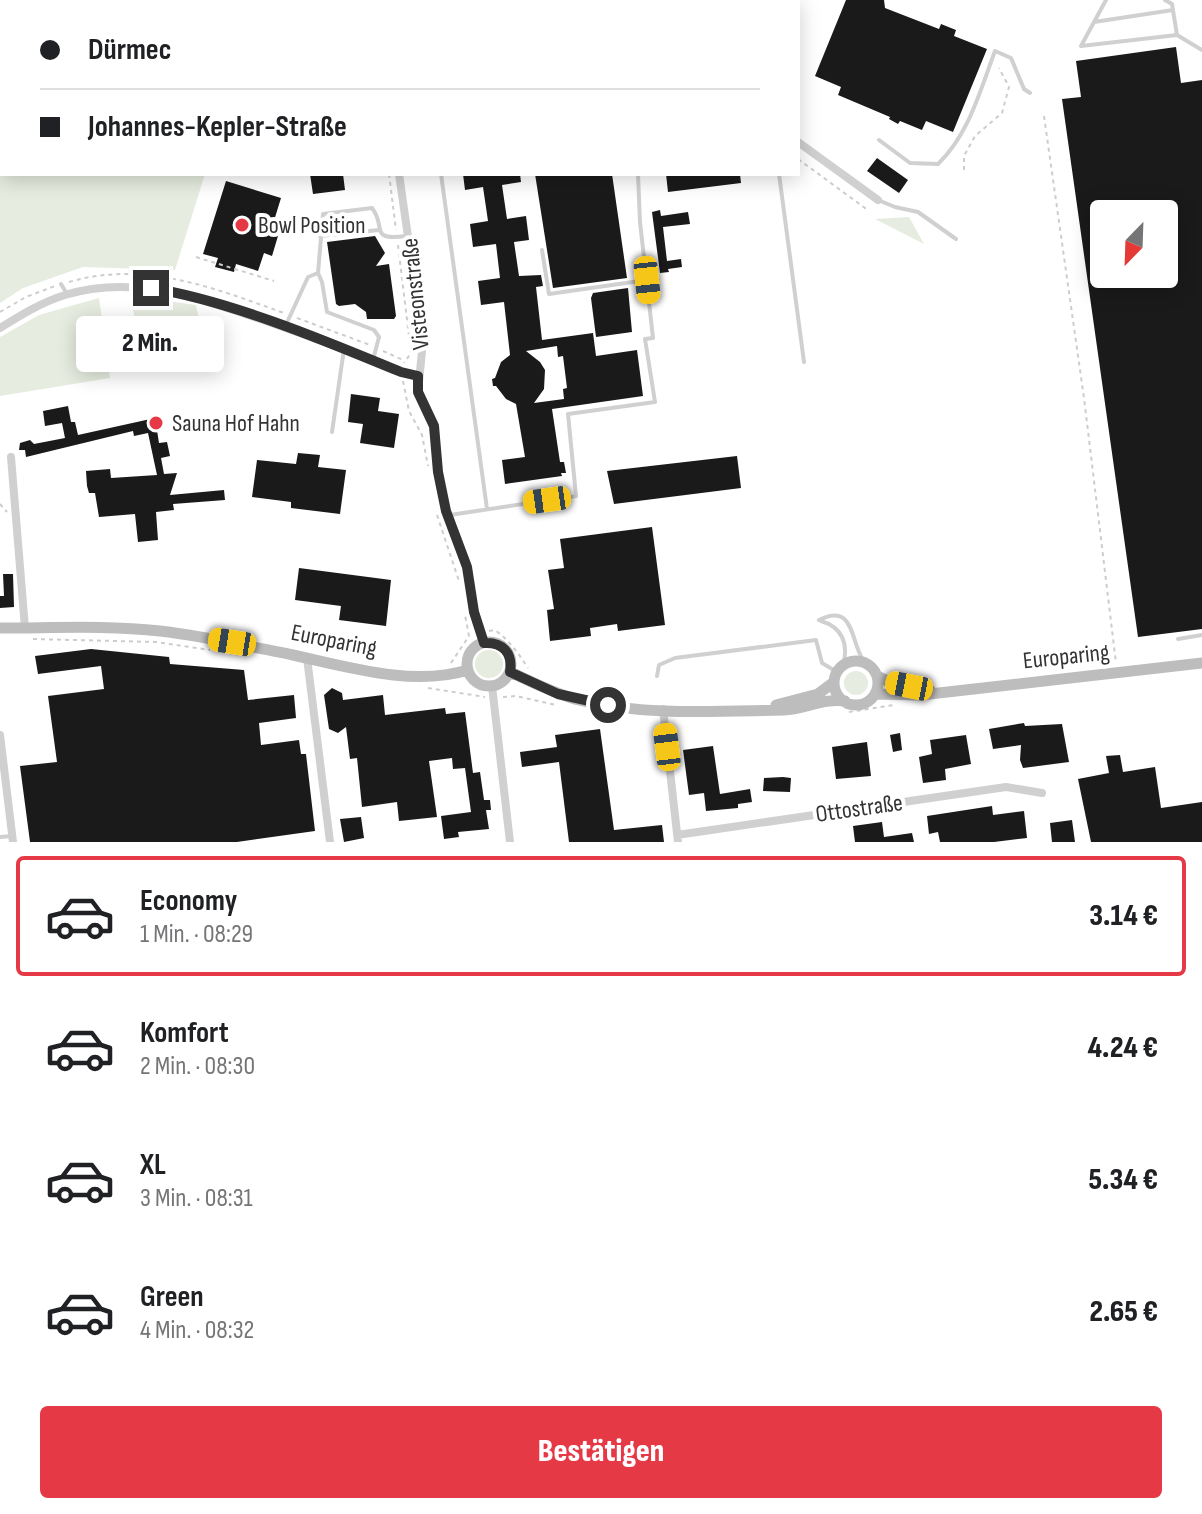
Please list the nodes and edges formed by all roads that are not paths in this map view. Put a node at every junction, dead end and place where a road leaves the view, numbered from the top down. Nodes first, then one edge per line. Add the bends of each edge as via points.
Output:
1 (1106, 0) edge
2 (1165, 0) edge
3 (1173, 10) junction
4 (1094, 22) junction
5 (1177, 35) junction
6 (1202, 50) edge
7 (1030, 93) dead end
8 (879, 140) dead end
9 (800, 143) edge
10 (399, 176) edge
11 (441, 176) edge
12 (638, 176) edge
13 (779, 176) edge
14 (878, 200) joint
15 (379, 230) junction
16 (408, 235) junction
17 (320, 236) junction
18 (956, 239) dead end
19 (542, 250) dead end
20 (318, 273) junction
21 (647, 280) junction
22 (61, 284) dead end
23 (67, 294) junction
24 (285, 327) junction
25 (0, 328) edge
26 (344, 349) junction
27 (373, 361) junction
28 (804, 362) dead end
29 (418, 376) junction
30 (332, 432) dead end
31 (11, 457) dead end
32 (487, 509) junction
33 (448, 516) junction
34 (0, 628) edge
35 (25, 628) junction
36 (1202, 635) edge
37 (482, 638) junction
38 (1178, 639) dead end
39 (307, 658) junction
40 (865, 663) junction
41 (1202, 663) edge
42 (468, 670) junction
43 (510, 672) junction
44 (838, 673) junction
45 (657, 676) dead end
46 (877, 676) junction
47 (492, 686) junction
48 (934, 691) junction
49 (875, 694) junction
50 (845, 701) junction
51 (663, 709) junction
52 (764, 709) junction
53 (0, 735) edge
54 (3, 783) edge
55 (1042, 793) dead end
56 (0, 837) edge
57 (677, 838) edge
58 (12, 839) edge
59 (330, 842) edge
60 (510, 842) edge

1 - 4 lane
2 - 3 lane
3 - 4 lane
3 - 5 lane
4 - 5 lane via 1081,46
5 - 6 lane
7 - 8 lane via 1011,58 995,51 969,121 938,164 910,163
9 - 14 street
10 - 16 street, Visteonstraße
11 - 32 lane
12 - 21 lane
13 - 28 lane
14 - 18 lane via 918,212
15 - 16 lane via 386,238
15 - 17 lane
15 - 17 lane via 372,208 323,214
16 - 29 street, Visteonstraße via 423,341
17 - 20 lane
19 - 21 lane via 549,294
20 - 24 lane via 308,277
20 - 27 lane via 327,312 374,330 379,337
21 - 32 lane via 653,338 645,339 655,402 568,414 576,496
22 - 23 lane
23 - 24 street via 151,288 186,294
23 - 25 street
24 - 26 street
26 - 27 street
26 - 30 lane
27 - 29 street
29 - 33 street, Visteonstraße via 418,392 434,426
31 - 35 street
32 - 33 lane
33 - 37 street, Visteonstraße via 467,567
34 - 35 street, Europaring
35 - 39 street, Europaring via 159,631
36 - 38 lane
37 - 42 street via 470,653
37 - 43 street via 509,653
39 - 42 street, Europaring via 416,676
39 - 59 street
40 - 44 street, Europaring via 852,661
40 - 44 lane via 851,624 825,617 819,620 835,626 843,637
40 - 46 street
41 - 48 street, Europaring
42 - 47 street via 477,682
43 - 47 street
43 - 51 street, Europaring via 582,701
44 - 45 lane via 822,663 816,640 675,658 659,665
44 - 50 street via 838,694
44 - 52 street, Europaring via 818,694
46 - 48 street, Europaring
46 - 49 street
47 - 60 street
48 - 49 street, Europaring
49 - 50 street, Europaring via 860,704
50 - 52 street, Europaring
51 - 52 street, Europaring
51 - 57 street
53 - 54 street
54 - 58 street
55 - 57 street, Ottostraße via 1006,787
56 - 58 lane

